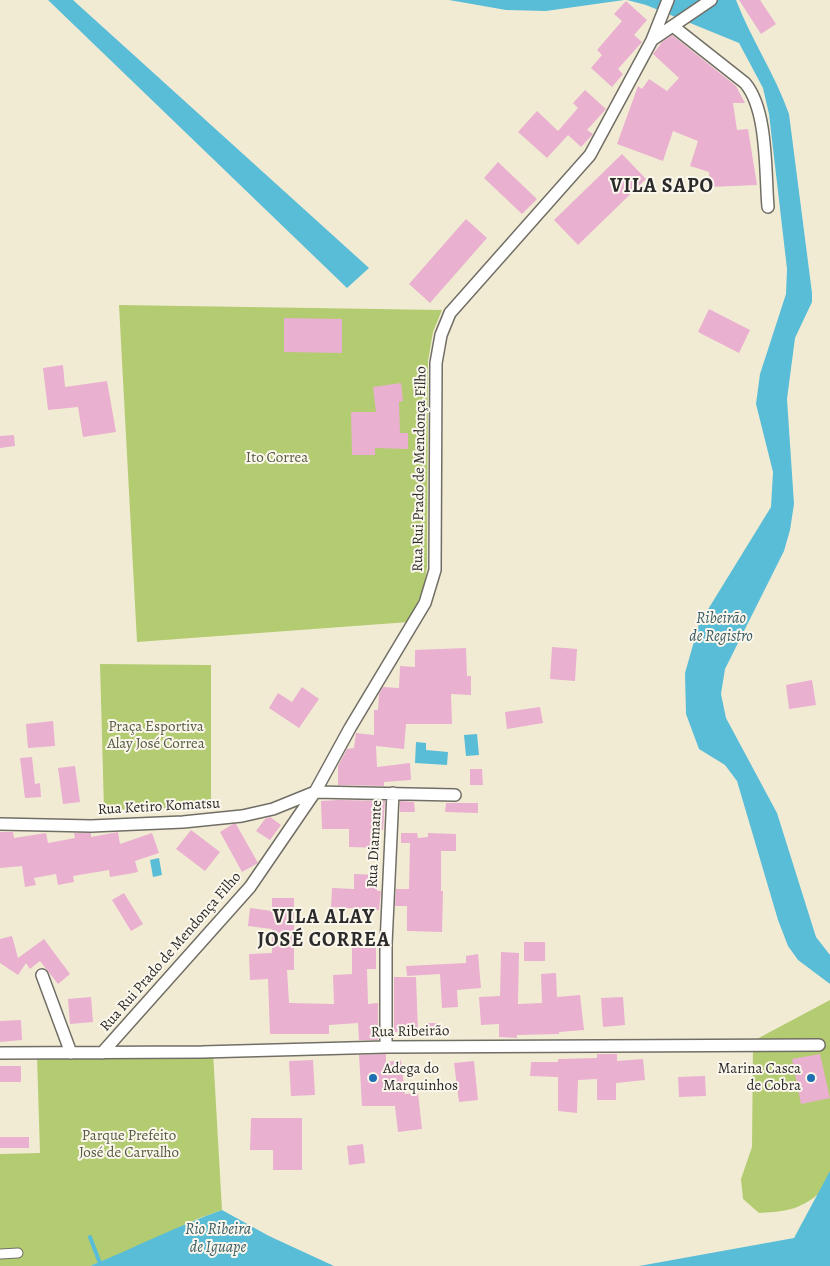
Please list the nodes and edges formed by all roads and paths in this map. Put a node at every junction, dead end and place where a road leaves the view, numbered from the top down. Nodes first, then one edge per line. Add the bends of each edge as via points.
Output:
1 (668, 0) edge
2 (712, 0) edge
3 (678, 24) junction
4 (652, 40) junction
5 (768, 207) dead end
6 (315, 792) junction
7 (393, 793) junction
8 (455, 795) dead end
9 (0, 824) edge
10 (42, 975) dead end
11 (820, 1046) dead end
12 (386, 1047) junction
13 (0, 1053) edge
14 (70, 1053) junction
15 (102, 1053) junction
16 (18, 1253) dead end
17 (0, 1254) edge

1 - 4 street, Rua Rui Prado de Mendonça Filho
2 - 3 street
3 - 4 street
3 - 5 street via 751,90 760,120
4 - 6 street, Rua Rui Prado de Mendonça Filho via 590,155 457,303 444,326 436,363 436,552 432,585 416,620
6 - 7 street
6 - 9 street, Rua Ketiro Komatsu via 273,809 183,822 91,826
6 - 15 street, Rua Rui Prado de Mendonça Filho via 240,899
7 - 8 street
7 - 12 street, Rua Diamante via 386,944
10 - 14 street
11 - 12 street, Rua Ribeirão
12 - 15 street, Rua Ribeirão
13 - 14 street, Rua Ribeirão
14 - 15 street, Rua Ribeirão
16 - 17 street

